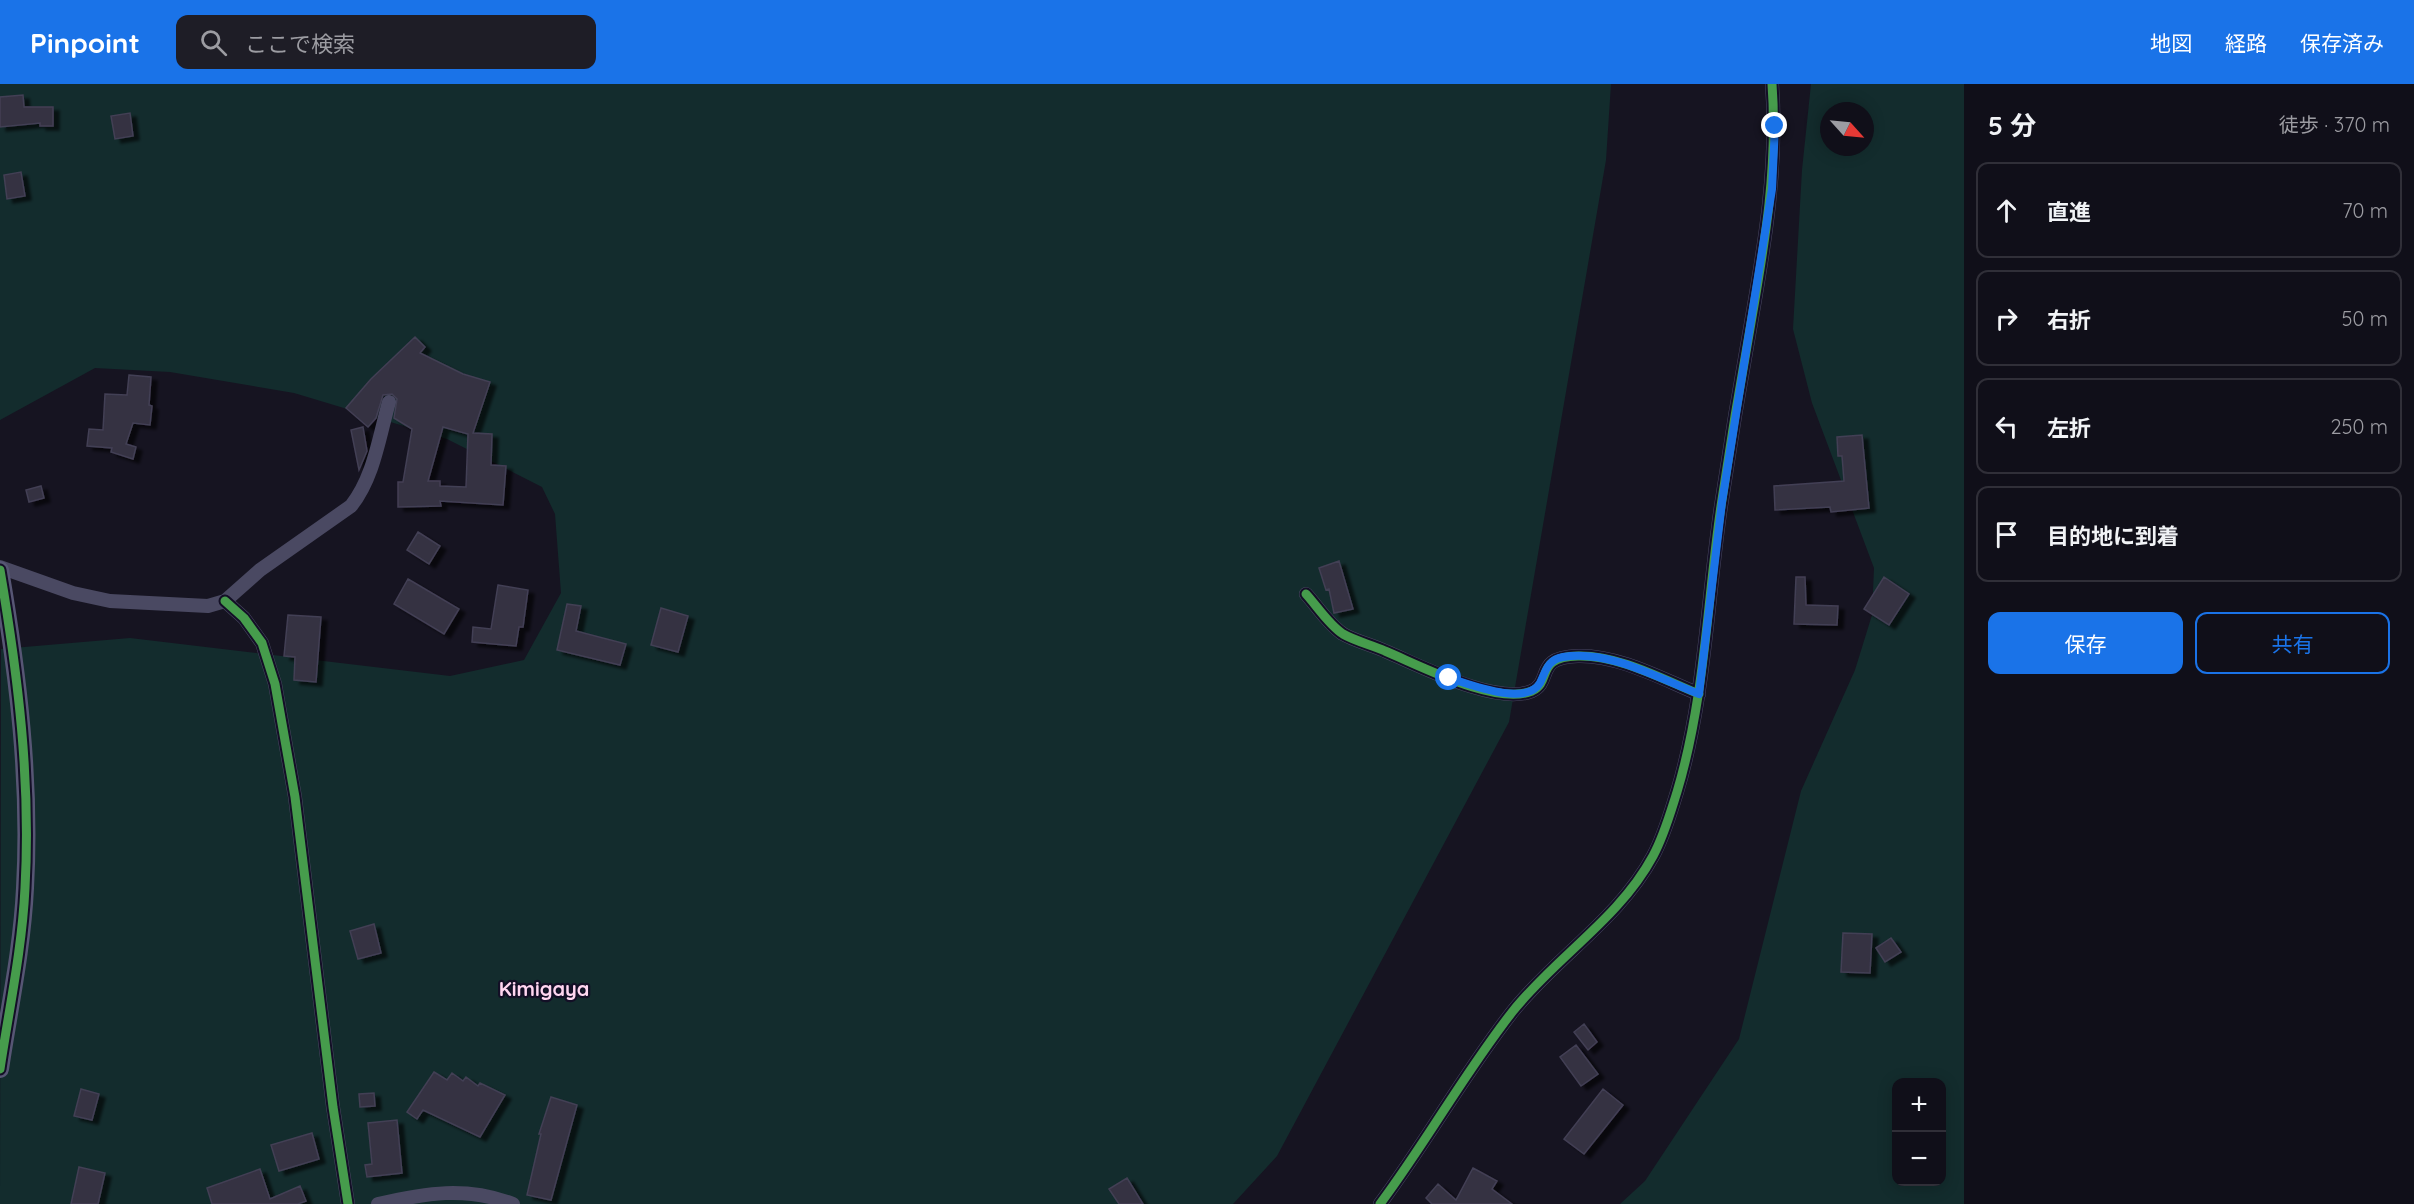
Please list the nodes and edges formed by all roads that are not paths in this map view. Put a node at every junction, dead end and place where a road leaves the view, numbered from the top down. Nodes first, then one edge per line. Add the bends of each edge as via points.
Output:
1 (1772, 84) edge
2 (389, 402) dead end
3 (0, 569) edge
4 (1306, 594) dead end
5 (225, 601) junction
6 (1699, 694) junction
7 (0, 1069) edge
8 (348, 1204) edge
9 (378, 1204) edge
10 (513, 1204) edge
11 (1380, 1204) edge

1 - 6 street via 1772,189 1720,513
2 - 5 street via 362,493 351,506 260,570
3 - 5 street via 110,601 208,606
3 - 7 street via 22,710 26,825 26,888 19,959
4 - 6 street via 1342,633 1449,678 1491,691 1532,691 1551,662 1581,656 1636,668
5 - 8 street via 244,618 262,643 275,684 295,797
6 - 11 street via 1685,763 1666,826 1638,881 1599,928 1546,974 1515,1009
9 - 10 street via 459,1191

